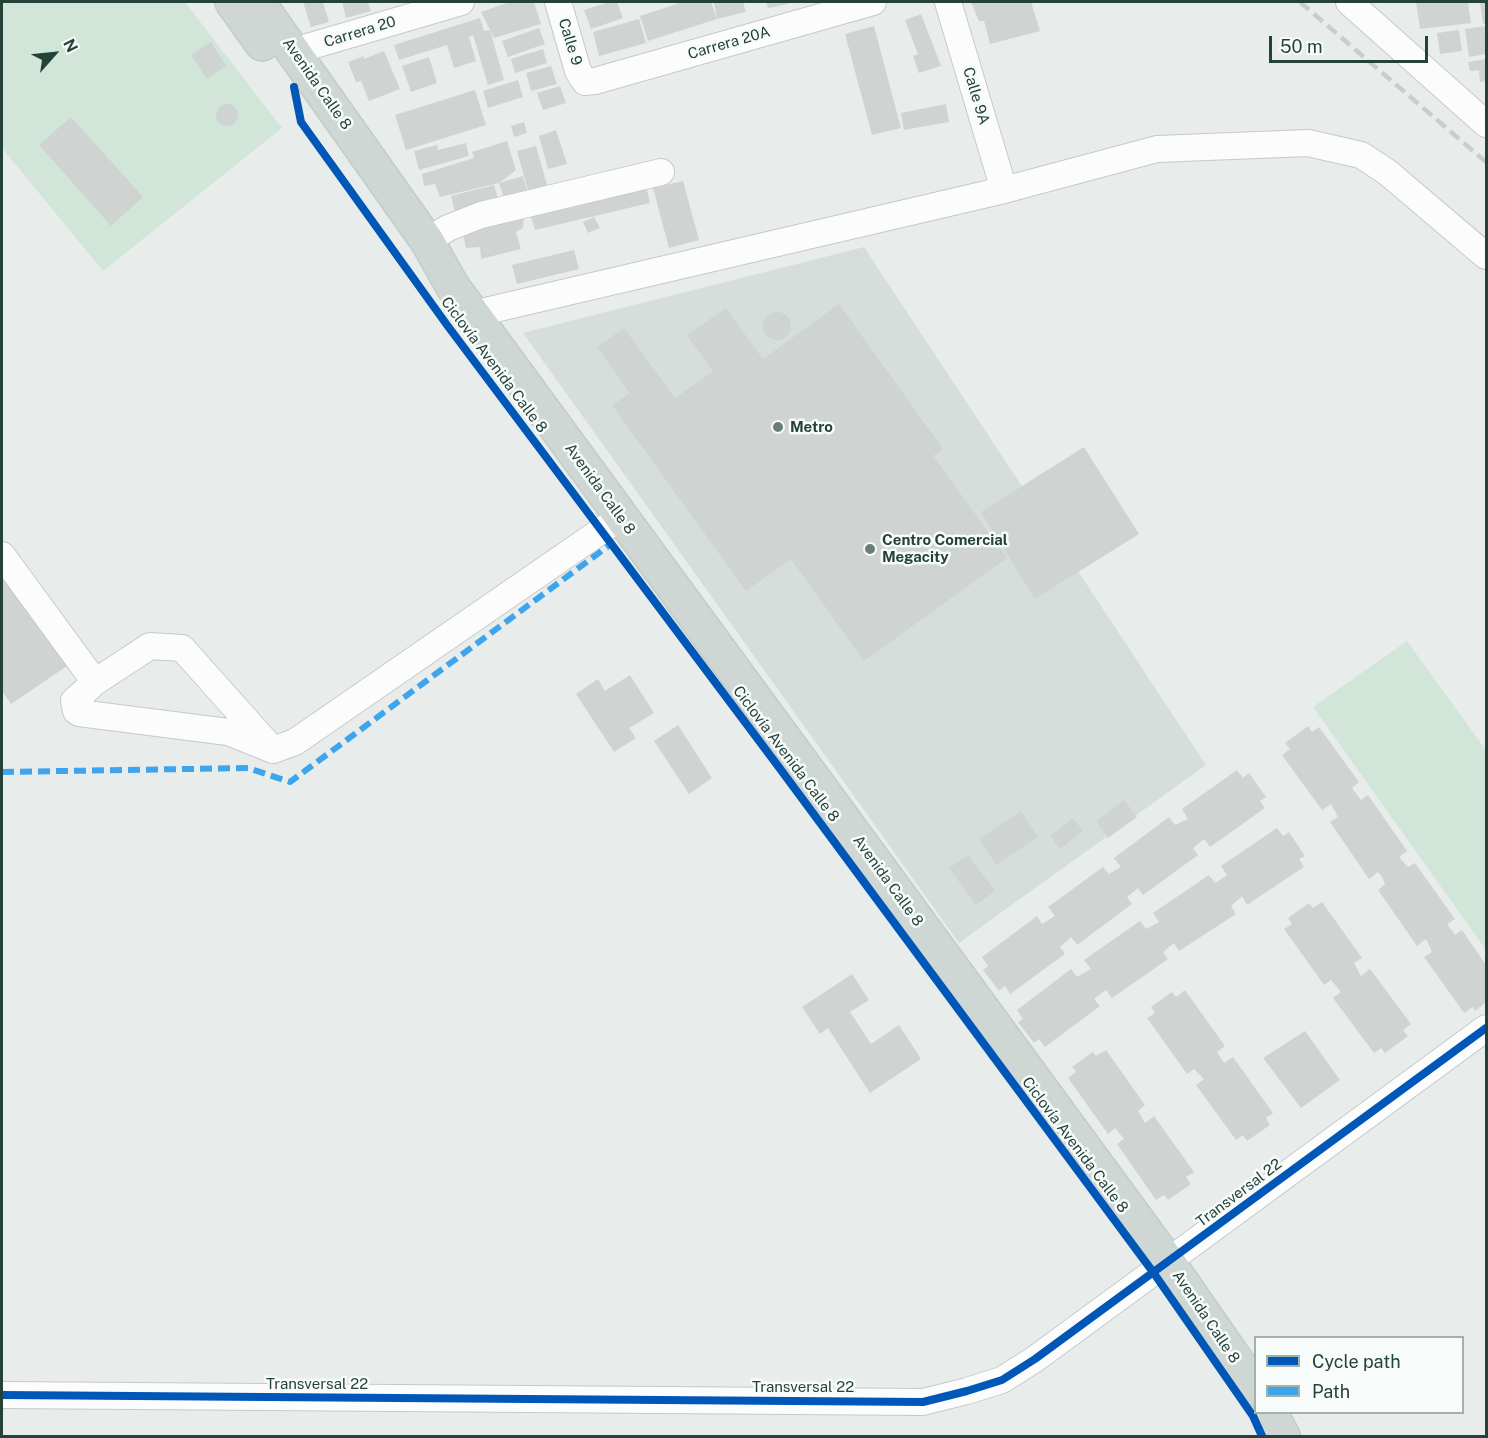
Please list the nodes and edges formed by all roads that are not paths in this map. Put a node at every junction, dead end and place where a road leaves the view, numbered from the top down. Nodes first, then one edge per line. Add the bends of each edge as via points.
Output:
1 (232, 2) edge
2 (258, 2) edge
3 (461, 2) edge
4 (558, 2) edge
5 (873, 2) edge
6 (948, 2) edge
7 (1349, 2) edge
8 (294, 51) junction
9 (585, 82) joint
10 (1484, 120) edge
11 (661, 172) dead end
12 (1004, 190) junction
13 (428, 241) junction
14 (1486, 256) edge
15 (453, 287) junction
16 (473, 314) junction
17 (621, 517) junction
18 (2, 555) edge
19 (95, 682) junction
20 (273, 750) junction
21 (1486, 1028) edge
22 (1168, 1262) junction
23 (1254, 1386) edge
24 (2, 1395) edge
25 (1271, 1414) edge
26 (1283, 1437) edge

1 - 15 main road, Avenida Calle 8 via 410,248
2 - 8 main road, Avenida Calle 8
3 - 8 street, Carrera 20
4 - 9 street, Calle 9 via 578,71
5 - 9 street, Carrera 20A
6 - 12 street, Calle 9A
7 - 10 street
8 - 13 main road, Avenida Calle 8
11 - 13 street via 481,215
12 - 14 street via 1157,149 1308,143 1361,156 1388,172
12 - 16 street
13 - 15 main road, Avenida Calle 8
15 - 16 main road, Avenida Calle 8
16 - 17 main road, Avenida Calle 8
17 - 20 street via 295,742
17 - 22 main road, Avenida Calle 8
18 - 19 street
19 - 20 street via 150,646 182,648
19 - 20 street via 74,701 79,713 228,732
21 - 22 street, Transversal 22
22 - 23 main road, Avenida Calle 8
22 - 24 street, Transversal 22 via 1002,1380 923,1402
25 - 26 main road

